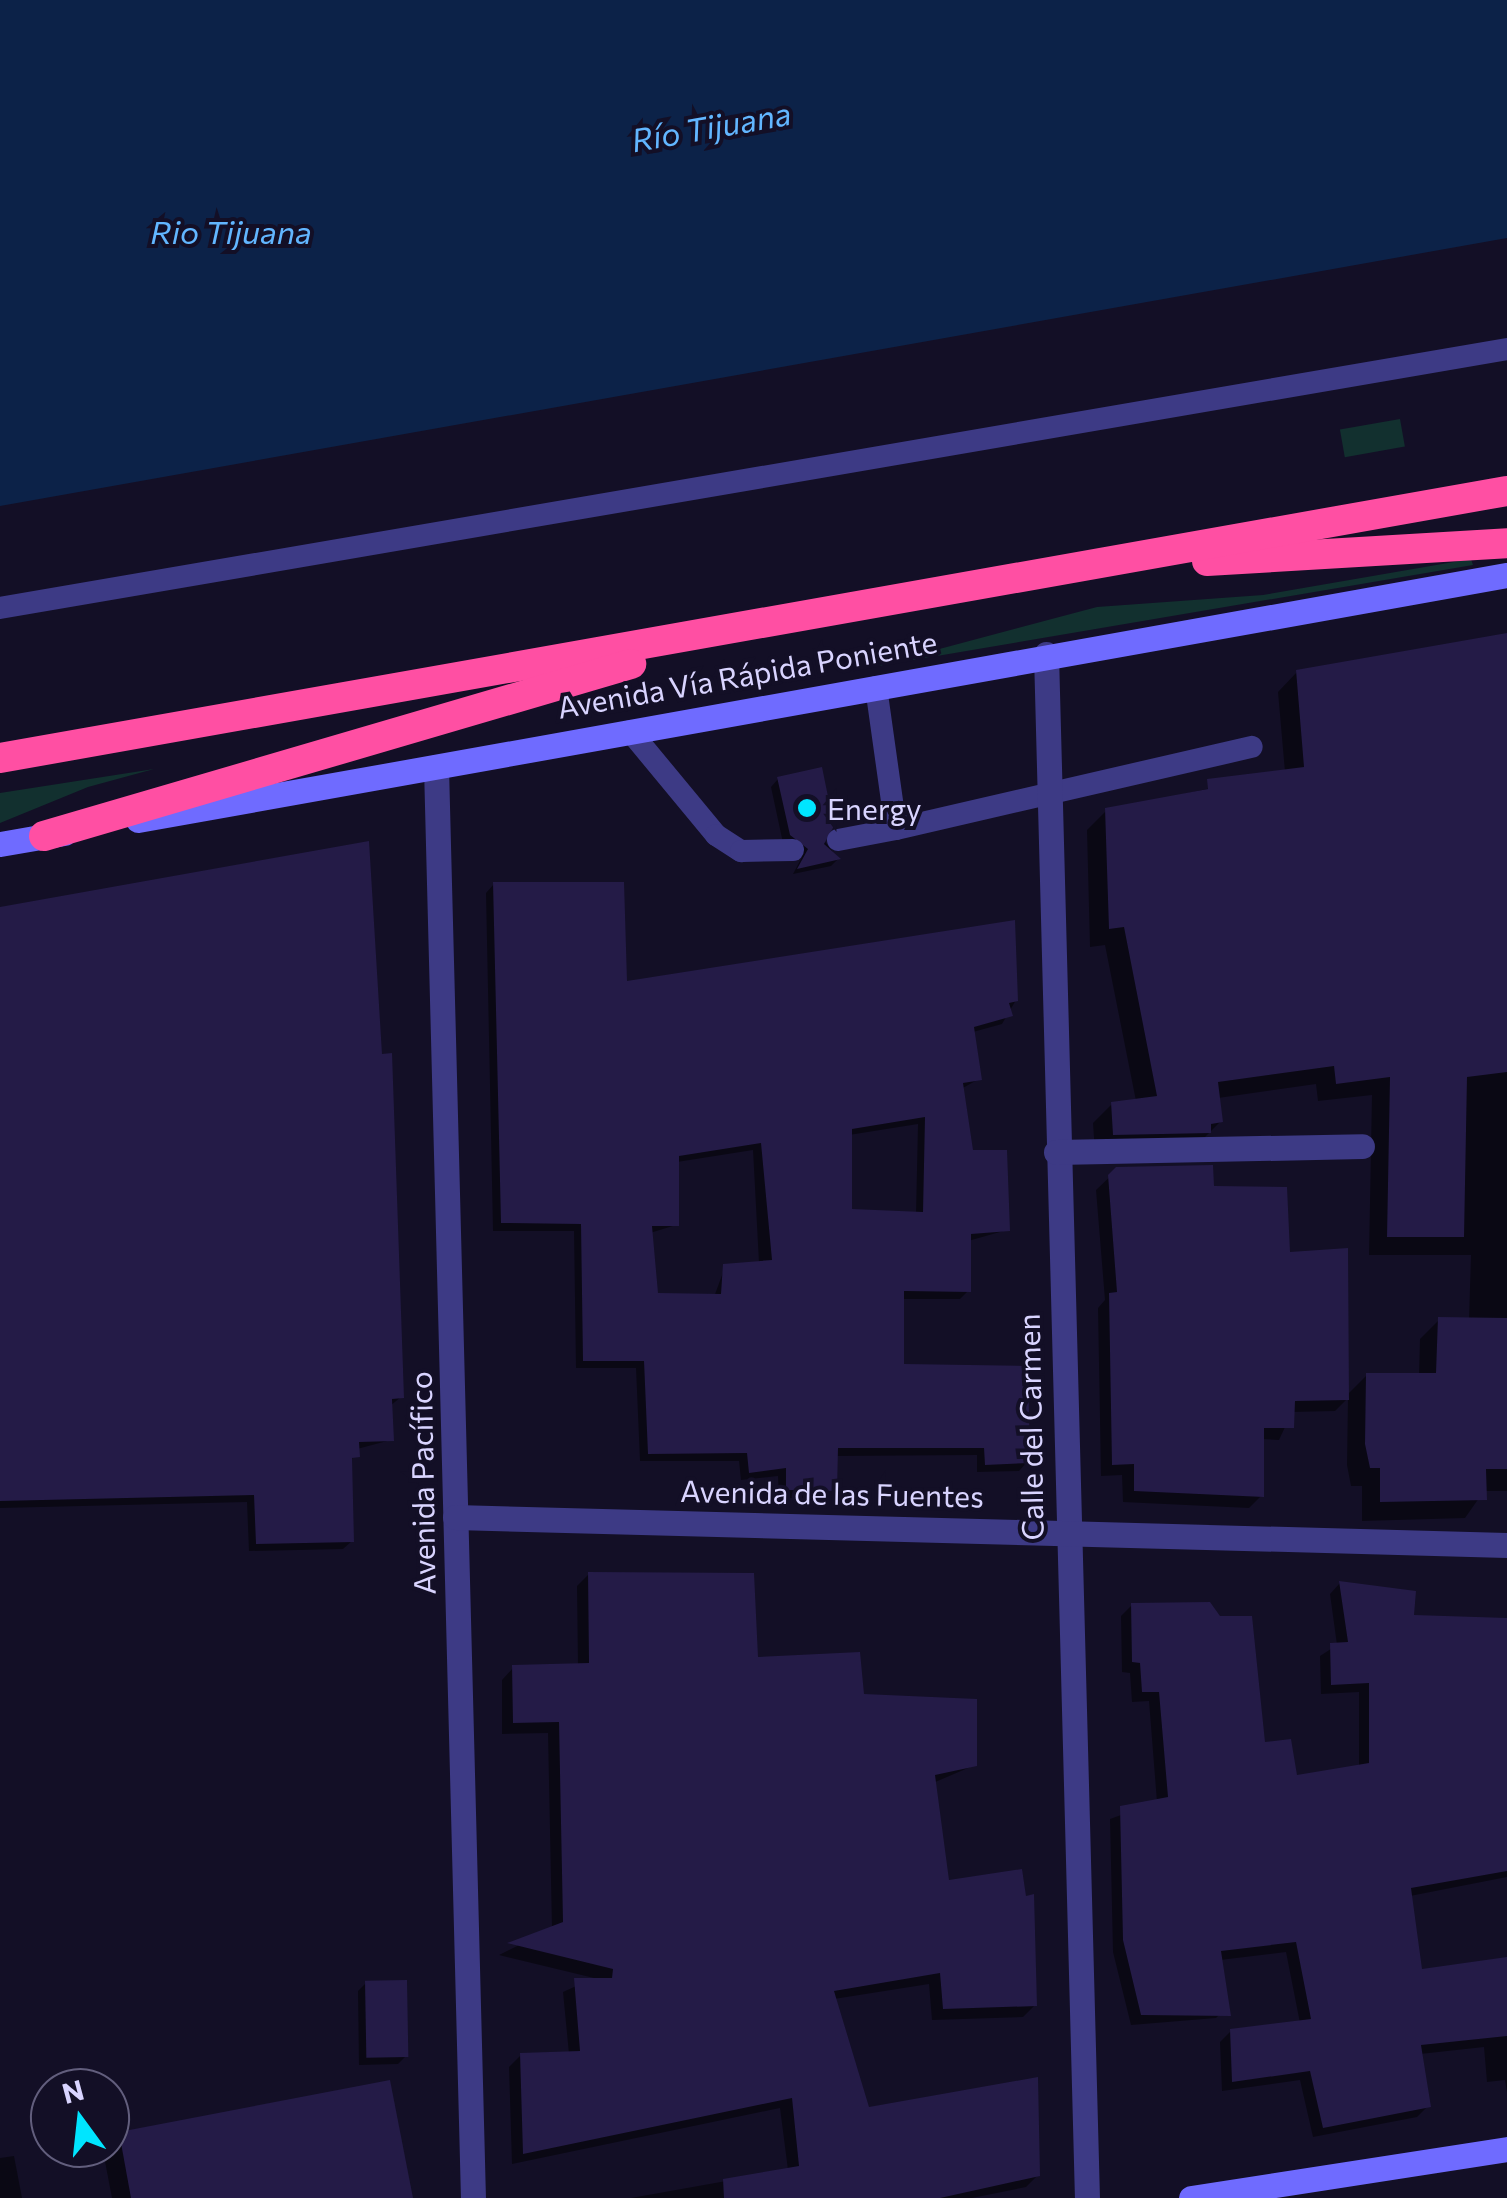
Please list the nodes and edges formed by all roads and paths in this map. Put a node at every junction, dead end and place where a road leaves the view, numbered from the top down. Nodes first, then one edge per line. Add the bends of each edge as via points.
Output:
1 (1507, 349) edge
2 (1507, 492) edge
3 (1507, 543) edge
4 (1064, 569) junction
5 (1507, 575) edge
6 (0, 608) edge
7 (784, 619) junction
8 (1046, 654) junction
9 (876, 687) junction
10 (630, 732) junction
11 (1252, 747) dead end
12 (0, 758) edge
13 (436, 767) junction
14 (1050, 792) junction
15 (896, 829) junction
16 (44, 836) junction
17 (838, 840) dead end
18 (0, 844) edge
19 (793, 850) dead end
20 (1362, 1146) dead end
21 (1056, 1152) junction
22 (455, 1517) junction
23 (1064, 1530) junction
24 (1507, 1545) edge
25 (1507, 2150) edge
26 (472, 2198) edge
27 (1086, 2198) edge
28 (1191, 2198) edge

1 - 6 lane
2 - 4 highway, Avenida Vía Rápida Poniente
3 - 4 highway
4 - 7 highway, Avenida Vía Rápida Poniente
5 - 8 main road, Avenida Vía Rápida Poniente
7 - 12 highway, Avenida Vía Rápida Poniente
7 - 16 highway
8 - 9 main road, Avenida Vía Rápida Poniente
8 - 14 street, Calle del Carmen
9 - 10 main road, Avenida Vía Rápida Poniente
9 - 15 lane
10 - 13 main road, Avenida Vía Rápida Poniente
10 - 19 lane via 716,834 741,851
11 - 14 lane
13 - 16 main road, Avenida Vía Rápida Poniente
13 - 22 street, Avenida Pacífico
14 - 15 lane
14 - 21 street, Calle del Carmen
15 - 17 lane
16 - 18 main road, Avenida Vía Rápida Poniente
20 - 21 street
21 - 23 street, Calle del Carmen
22 - 23 street, Avenida de las Fuentes
22 - 26 street, Avenida Pacífico
23 - 24 street, Avenida de las Fuentes
23 - 27 street, Calle del Carmen
25 - 28 main road

